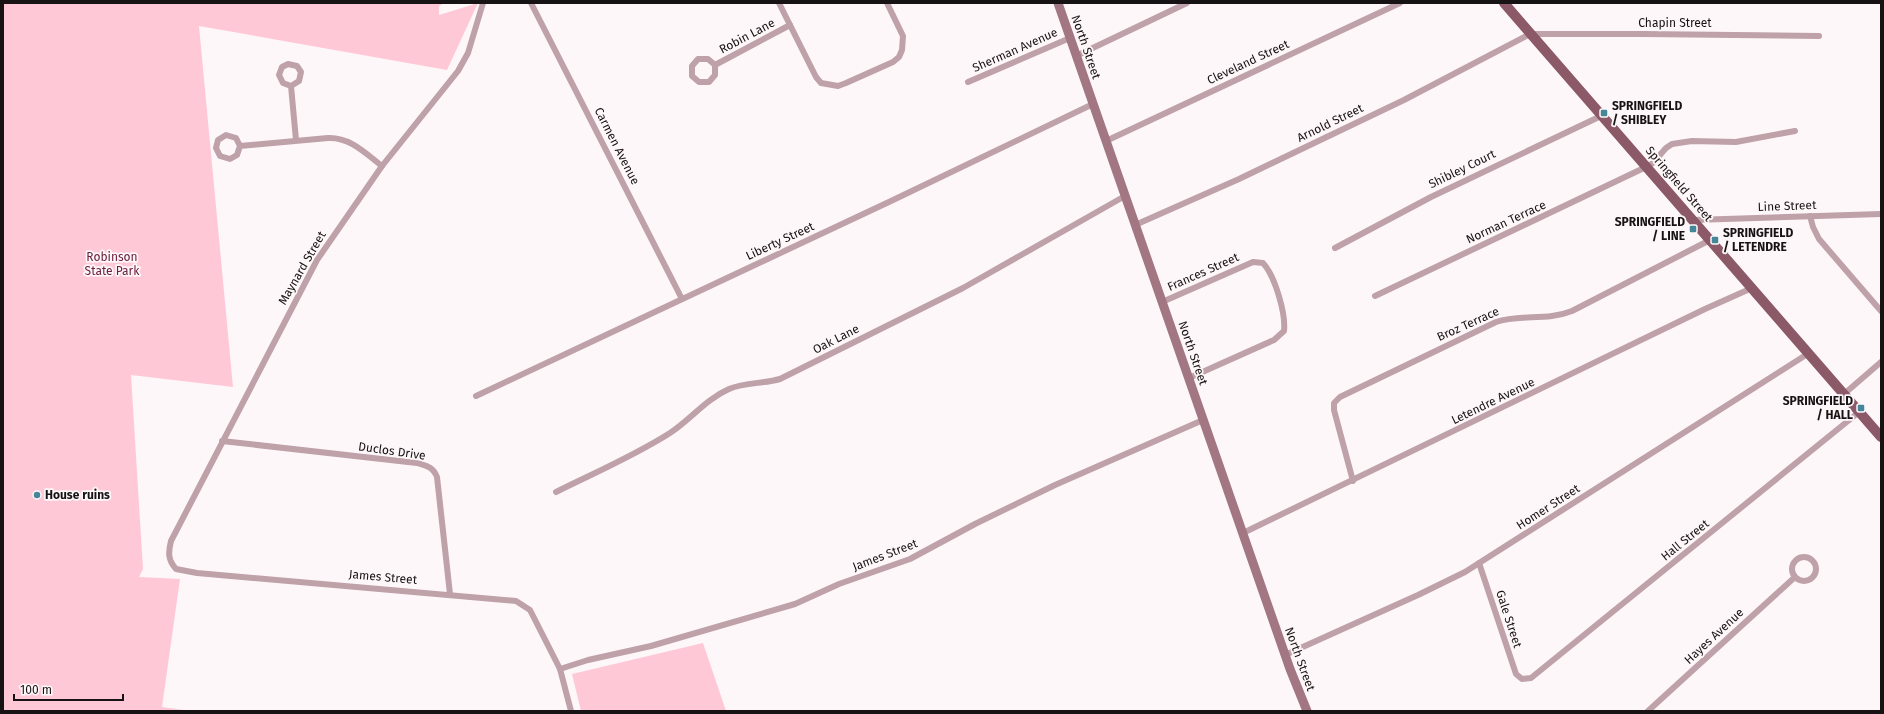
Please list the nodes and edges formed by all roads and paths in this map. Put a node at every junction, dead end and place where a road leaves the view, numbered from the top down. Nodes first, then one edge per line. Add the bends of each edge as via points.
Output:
1 (483, 3) edge
2 (532, 3) edge
3 (779, 3) edge
4 (887, 3) edge
5 (1058, 3) edge
6 (1187, 3) edge
7 (1400, 3) edge
8 (1504, 3) edge
9 (790, 25) junction
10 (1530, 34) junction
11 (1820, 36) dead end
12 (1070, 38) junction
13 (1076, 56) junction
14 (715, 65) junction
15 (968, 82) dead end
16 (291, 86) dead end
17 (1093, 104) junction
18 (1602, 116) junction
19 (1795, 131) dead end
20 (296, 140) junction
21 (1106, 141) junction
22 (240, 146) junction
23 (382, 166) junction
24 (1646, 167) junction
25 (1125, 196) junction
26 (1881, 214) edge
27 (1810, 216) junction
28 (1693, 220) junction
29 (1135, 225) junction
30 (1710, 240) junction
31 (1335, 248) dead end
32 (1752, 288) junction
33 (1375, 296) dead end
34 (682, 299) junction
35 (1162, 302) junction
36 (1881, 311) edge
37 (1809, 353) junction
38 (1881, 362) edge
39 (1189, 378) junction
40 (1844, 394) junction
41 (476, 396) dead end
42 (1859, 412) junction
43 (1203, 420) junction
44 (1881, 437) edge
45 (222, 441) junction
46 (1352, 481) junction
47 (556, 492) dead end
48 (1243, 533) junction
49 (170, 562) joint
50 (1479, 563) junction
51 (1795, 576) junction
52 (450, 594) junction
53 (1286, 655) junction
54 (560, 669) junction
55 (1522, 679) joint
56 (571, 711) edge
57 (1307, 711) edge
58 (1648, 711) edge

1 - 23 street, Maynard Street via 468,54
2 - 34 street, Carmen Avenue
3 - 9 street
4 - 9 street via 903,36 899,57 838,86 821,83 816,77
5 - 12 main road, North Street
6 - 13 street
7 - 21 street, Cleveland Street
8 - 10 main road, Springfield Street
9 - 14 street, Robin Lane
10 - 11 street, Chapin Street
10 - 18 main road, Springfield Street
10 - 29 street, Arnold Street via 1404,100 1239,179
12 - 13 main road, North Street
12 - 15 street, Sherman Avenue
13 - 17 main road, North Street
14 - 14 street, Robin Lane via 708,59 698,59 692,66 692,76 699,82 709,82 715,75
16 - 20 street
17 - 21 main road, North Street
17 - 34 street, Liberty Street
18 - 24 main road, Springfield Street
18 - 31 street, Shibley Court via 1431,197
19 - 24 street, Norman Terrace via 1742,141 1692,141 1672,144
20 - 22 street
20 - 23 street via 340,138
21 - 25 main road, North Street
22 - 22 street via 236,138 229,135 220,138 216,148 220,156 230,159 236,155
23 - 45 street, Maynard Street via 317,260
24 - 28 main road, Springfield Street
24 - 33 street, Norman Terrace
25 - 29 main road, North Street
25 - 47 street, Oak Lane via 963,288 780,379 748,383 729,389 708,401 684,423 657,441
26 - 27 street, Line Street
27 - 28 street, Line Street
27 - 36 street via 1812,227 1819,239
28 - 30 main road, Springfield Street
29 - 35 main road, North Street
30 - 32 main road, Springfield Street
30 - 46 street, Broz Terrace via 1572,311 1552,317 1514,318 1496,322 1340,397 1334,405 1334,413
32 - 37 main road, Springfield Street
32 - 46 street, Letendre Avenue
34 - 41 street, Liberty Street
35 - 39 main road, North Street
35 - 39 street, Frances Street via 1253,262 1263,263 1270,274 1285,317 1284,331 1279,336
37 - 40 main road, Springfield Street
37 - 50 street, Homer Street
38 - 40 street
39 - 43 main road, North Street
40 - 42 main road, Springfield Street
42 - 44 main road, Springfield Street
42 - 55 street, Hall Street via 1540,672 1531,678
43 - 48 main road, North Street
43 - 54 street, James Street via 1055,485 910,558 839,584 795,604 651,646
45 - 49 street, Maynard Street via 170,541
45 - 52 street, Duclos Drive via 429,466 437,477
46 - 48 street, Letendre Avenue
48 - 53 main road, North Street
49 - 52 street, James Street via 176,570 197,573
50 - 53 street, Homer Street via 1440,585
50 - 55 street, Gale Street via 1516,674
51 - 51 street via 1802,581 1812,578 1816,569 1814,561 1807,557 1796,559 1792,566
51 - 58 street, Hayes Avenue
52 - 54 street, James Street via 516,601 530,610
53 - 57 main road, North Street
54 - 56 street, James Street

